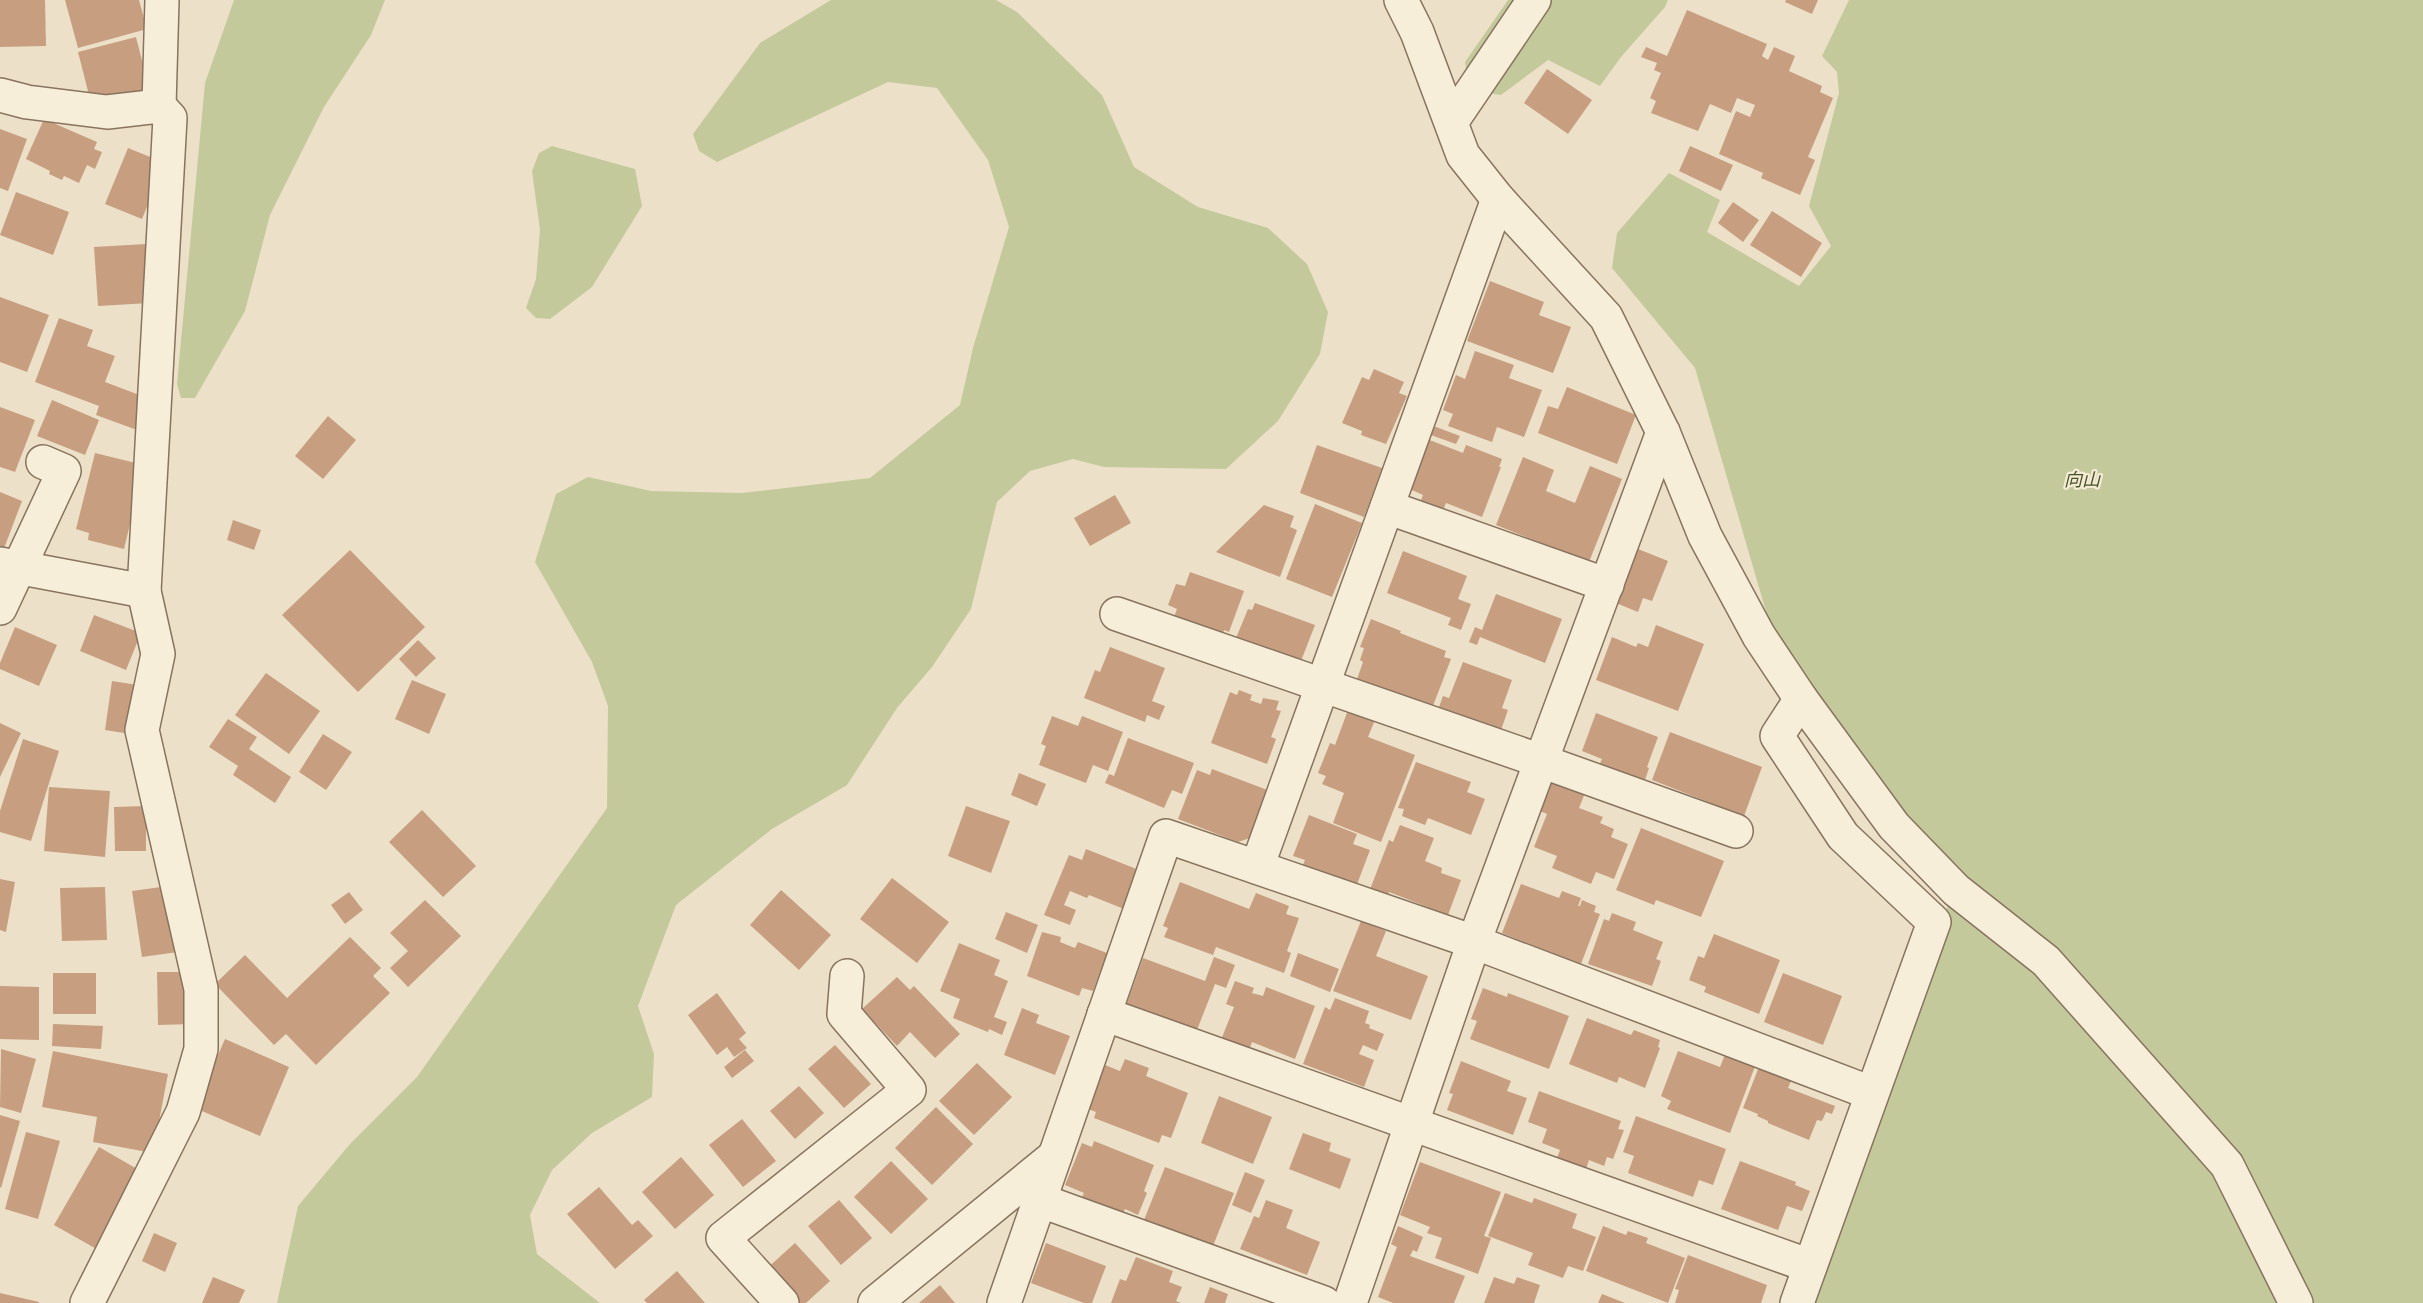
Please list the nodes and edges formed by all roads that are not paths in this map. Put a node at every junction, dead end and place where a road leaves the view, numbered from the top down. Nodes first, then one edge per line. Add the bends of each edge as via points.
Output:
1 (162, 0) edge
2 (1401, 0) edge
3 (1534, 0) edge
4 (0, 95) edge
5 (159, 106) junction
6 (1452, 121) junction
7 (1498, 199) junction
8 (1663, 432) junction
9 (43, 462) dead end
10 (1387, 507) junction
11 (9, 565) edge
12 (1607, 585) junction
13 (144, 591) junction
14 (0, 608) edge
15 (1117, 614) dead end
16 (1322, 686) junction
17 (1801, 699) junction
18 (1541, 761) junction
19 (1736, 831) dead end
20 (1257, 867) junction
21 (1474, 942) junction
22 (847, 976) dead end
23 (1104, 1014) junction
24 (1872, 1093) junction
25 (1412, 1123) junction
26 (1055, 1156) junction
27 (1040, 1200) junction
28 (1810, 1266) junction
29 (87, 1303) edge
30 (782, 1303) edge
31 (875, 1303) edge
32 (1004, 1303) edge
33 (1324, 1303) edge
34 (1350, 1303) edge
35 (1797, 1303) edge
36 (2296, 1303) edge

1 - 5 street
2 - 6 street
3 - 6 street
4 - 5 street via 107,112
5 - 13 street via 170,118
6 - 7 street via 1463,155
7 - 8 street via 1606,317
7 - 10 street
8 - 12 street
8 - 17 street via 1705,536 1759,636
9 - 11 street via 64,471
10 - 12 street
10 - 16 street
11 - 13 street
11 - 14 street
12 - 18 street
13 - 29 street via 158,654 142,730 201,988 201,1049 183,1112
15 - 16 street
16 - 18 street
16 - 20 street
17 - 24 street via 1777,736 1843,836 1934,922
17 - 36 street via 1894,826 1956,890 2046,961 2227,1165
18 - 19 street
18 - 21 street
20 - 21 street
20 - 23 street via 1166,836
21 - 24 street
21 - 25 street
22 - 30 street via 844,1014 909,1090 723,1238
23 - 25 street
23 - 26 street
24 - 28 street
25 - 28 street
25 - 34 street
26 - 27 street
26 - 31 street
27 - 32 street
27 - 33 street
28 - 35 street

